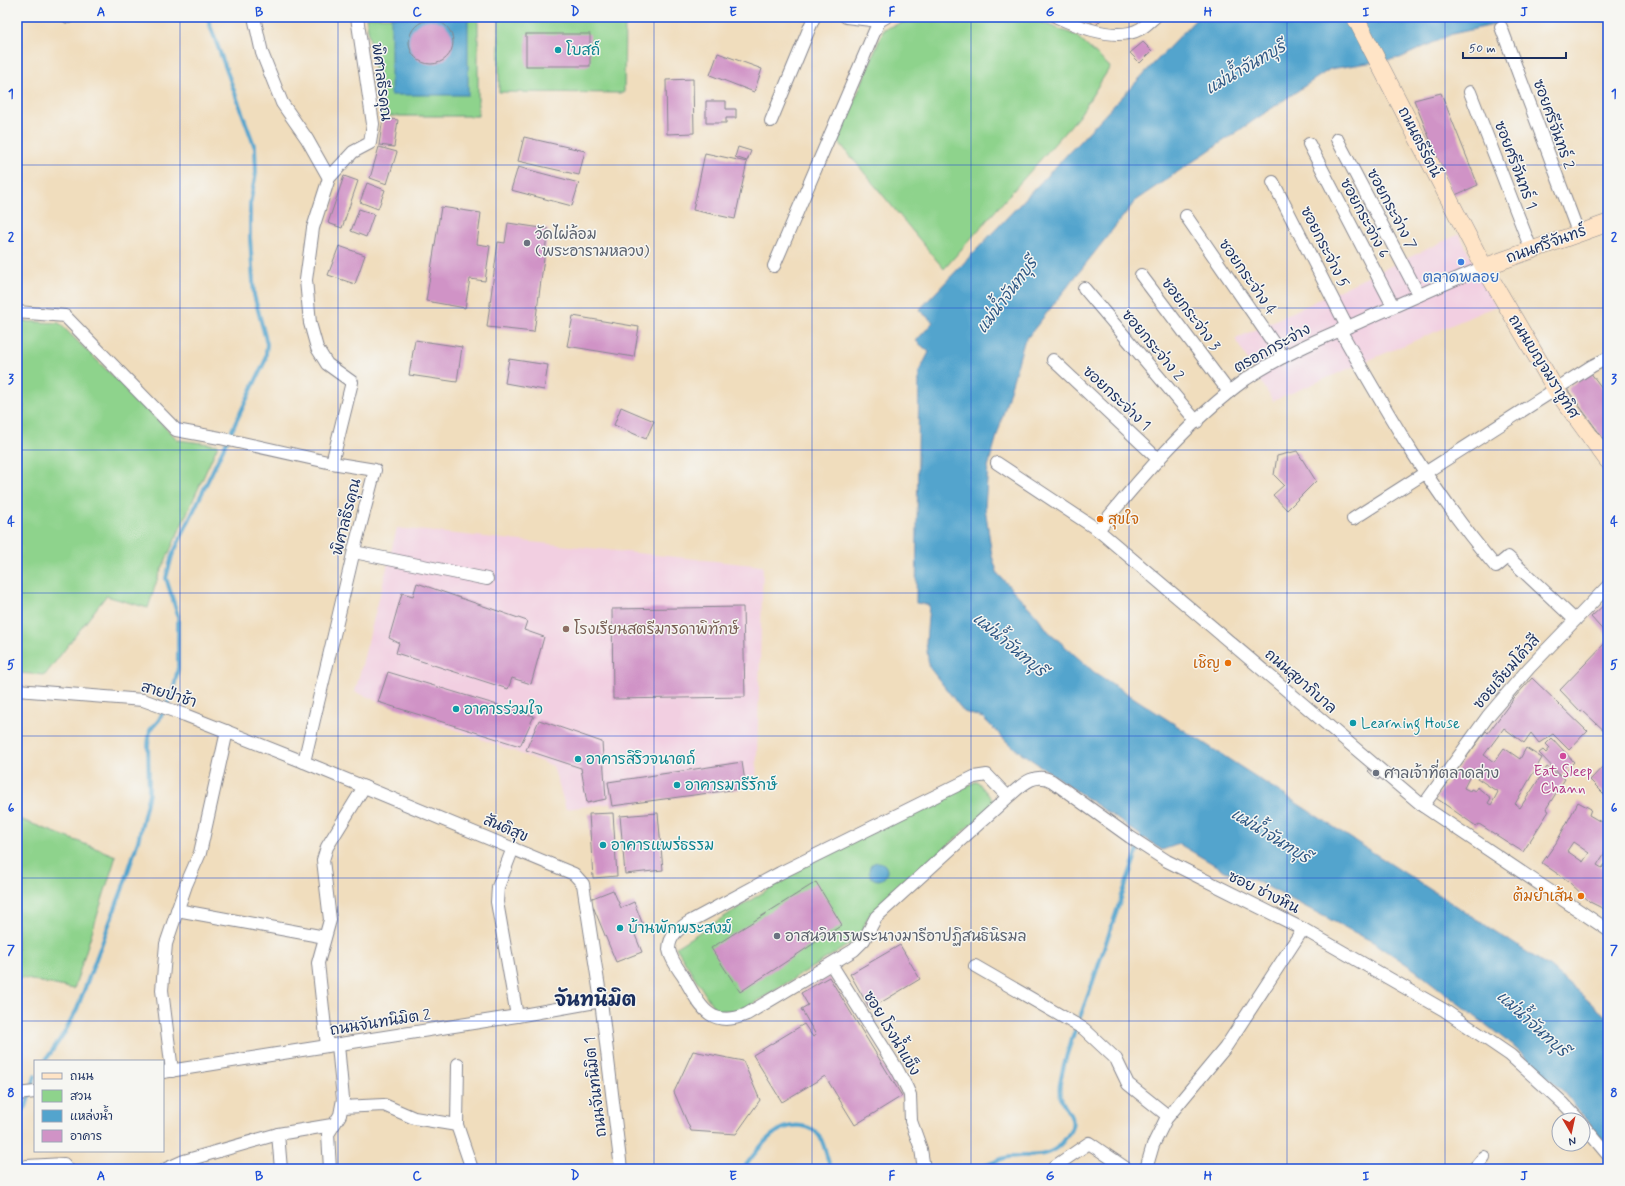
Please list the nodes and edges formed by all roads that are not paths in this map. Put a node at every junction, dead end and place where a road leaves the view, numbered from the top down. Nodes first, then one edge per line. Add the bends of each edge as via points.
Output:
1 (254, 17) edge
2 (357, 17) edge
3 (814, 17) edge
4 (846, 17) edge
5 (1057, 17) edge
6 (1155, 17) edge
7 (1355, 17) edge
8 (883, 19) edge
9 (1501, 27) dead end
10 (1470, 92) dead end
11 (771, 121) dead end
12 (1337, 139) dead end
13 (1309, 144) dead end
14 (329, 178) junction
15 (1273, 182) dead end
16 (1186, 216) dead end
17 (1608, 223) edge
18 (1578, 232) junction
19 (1531, 249) junction
20 (774, 266) dead end
21 (1484, 267) junction
22 (1141, 275) dead end
23 (1084, 288) dead end
24 (1419, 295) junction
25 (1393, 306) junction
26 (17, 312) edge
27 (1344, 328) junction
28 (1283, 357) junction
29 (1608, 358) edge
30 (1053, 360) dead end
31 (1556, 390) junction
32 (1229, 392) junction
33 (1197, 422) junction
34 (1159, 460) junction
35 (1608, 461) edge
36 (332, 463) junction
37 (997, 463) dead end
38 (1425, 472) junction
39 (1353, 519) dead end
40 (1098, 530) junction
41 (354, 552) junction
42 (488, 580) dead end
43 (1608, 586) edge
44 (1575, 620) junction
45 (17, 690) edge
46 (227, 732) junction
47 (304, 762) junction
48 (364, 787) junction
49 (1008, 797) junction
50 (1423, 806) junction
51 (512, 848) junction
52 (177, 910) junction
53 (1303, 929) junction
54 (1608, 930) edge
55 (325, 937) junction
56 (831, 964) junction
57 (975, 966) dead end
58 (601, 1001) junction
59 (517, 1016) junction
60 (333, 1046) junction
61 (458, 1064) dead end
62 (167, 1072) edge
63 (34, 1092) edge
64 (18, 1094) edge
65 (342, 1107) junction
66 (1571, 1112) edge
67 (1168, 1116) junction
68 (332, 1125) junction
69 (457, 1125) junction
70 (278, 1134) junction
71 (1591, 1135) edge
72 (1608, 1155) edge
73 (1484, 1157) dead end
74 (621, 1165) edge
75 (1054, 1167) dead end
76 (23, 1169) edge
77 (68, 1169) edge
78 (166, 1169) edge
79 (281, 1169) edge
80 (330, 1169) edge
81 (472, 1169) edge
82 (924, 1169) edge
83 (1127, 1169) edge
84 (1146, 1169) edge
85 (1474, 1169) edge

1 - 14 street via 262,53 282,103 307,139
2 - 14 street, พิศาลธีรคุณ via 373,124 370,143 353,152
3 - 11 street
4 - 8 street
5 - 6 street via 1081,28 1123,33 1140,29
7 - 21 main road, ถนนตรีรัตน์
8 - 20 street
9 - 18 street, ซอยศรีจันทร์ 2
10 - 19 street, ซอยศรีจันทร์ 1
12 - 24 street, ซอยกระจ่าง 7
13 - 25 street, ซอยกระจ่าง 6
14 - 36 street, พิศาลธีรคุณ via 313,228 306,280 310,323 317,348 327,364 352,382
15 - 27 street, ซอยกระจ่าง 5
16 - 28 street, ซอยกระจ่าง 4
17 - 18 main road, ถนนศรีจันทร์
18 - 19 main road, ถนนศรีจันทร์
19 - 21 main road, ถนนศรีจันทร์
21 - 24 street, ตรอกกระจ่าง
21 - 31 main road, ถนนเบญจมราชูทิศ
22 - 32 street, ซอยกระจ่าง 3
23 - 33 street, ซอยกระจ่าง 2
24 - 25 street, ตรอกกระจ่าง
25 - 27 street, ตรอกกระจ่าง
26 - 36 street via 65,316 176,430
27 - 28 street, ตรอกกระจ่าง
27 - 38 street, ซอยกระจ่าง 5 via 1401,436
28 - 32 street, ตรอกกระจ่าง
29 - 31 street
30 - 34 street, ซอยกระจ่าง 1
31 - 35 main road, ถนนเบญจมราชูทิศ
31 - 38 street
32 - 33 street, ตรอกกระจ่าง
33 - 34 street, ตรอกกระจ่าง
34 - 40 street, ตรอกกระจ่าง
36 - 41 street, พิศาลธีรคุณ via 377,467
37 - 40 street, ถนนสุขาภิบาล
38 - 39 street
38 - 44 street, ซอยกระจ่าง 5 via 1448,507 1496,567 1508,557
40 - 50 street, ถนนสุขาภิบาล
41 - 42 street
41 - 47 street, พิศาลธีรคุณ
43 - 44 street, ซอยเจียมโค้วสี
44 - 50 street, ซอยเจียมโค้วสี via 1488,716
45 - 46 street, สายป่าช้า via 143,700
46 - 47 street, สายป่าช้า
46 - 52 street via 200,853
47 - 48 street, สันติสุข
48 - 51 street, สันติสุข
48 - 55 street via 324,853 323,876 330,920
49 - 53 street, ซอย ช่างหิน via 1029,780 1035,777 1046,778 1167,861
49 - 56 street, ซอย ช่างหิน via 876,917 861,944
49 - 56 street, ซอย ช่างหิน via 987,775 977,776 708,911 680,928 672,937 669,949 700,1007 714,1017 733,1018 748,1014
50 - 54 street, ถนนสุขาภิบาล
51 - 58 street, สันติสุข via 574,874 583,884
51 - 59 street via 498,887 497,902
52 - 55 street
52 - 62 street via 166,944 162,990
53 - 66 street via 1444,1010 1510,1055
53 - 67 street, ซอย ช่างหิน via 1225,1048
55 - 60 street via 318,962
56 - 82 street, ซอย โรงน้ำแข็ง via 907,1088 910,1095 911,1121 921,1149
57 - 67 street via 1084,1028 1116,1059 1128,1084
58 - 59 street, ถนนจันทนิมิต 2
58 - 74 street, ถนนจันทนิมิต 1
59 - 60 street, ถนนจันทนิมิต 2
60 - 62 street, ถนนจันทนิมิต 2
60 - 65 street via 343,1099
61 - 69 street
63 - 64 street
65 - 68 street
65 - 69 street via 384,1105 414,1118
67 - 84 street, ซอย ช่างหิน via 1153,1145
68 - 70 street
68 - 80 street via 328,1134
69 - 81 street
70 - 78 street via 184,1161
70 - 79 street
71 - 72 street
73 - 85 street
75 - 83 street via 1089,1143
76 - 77 street via 27,1166 64,1164

